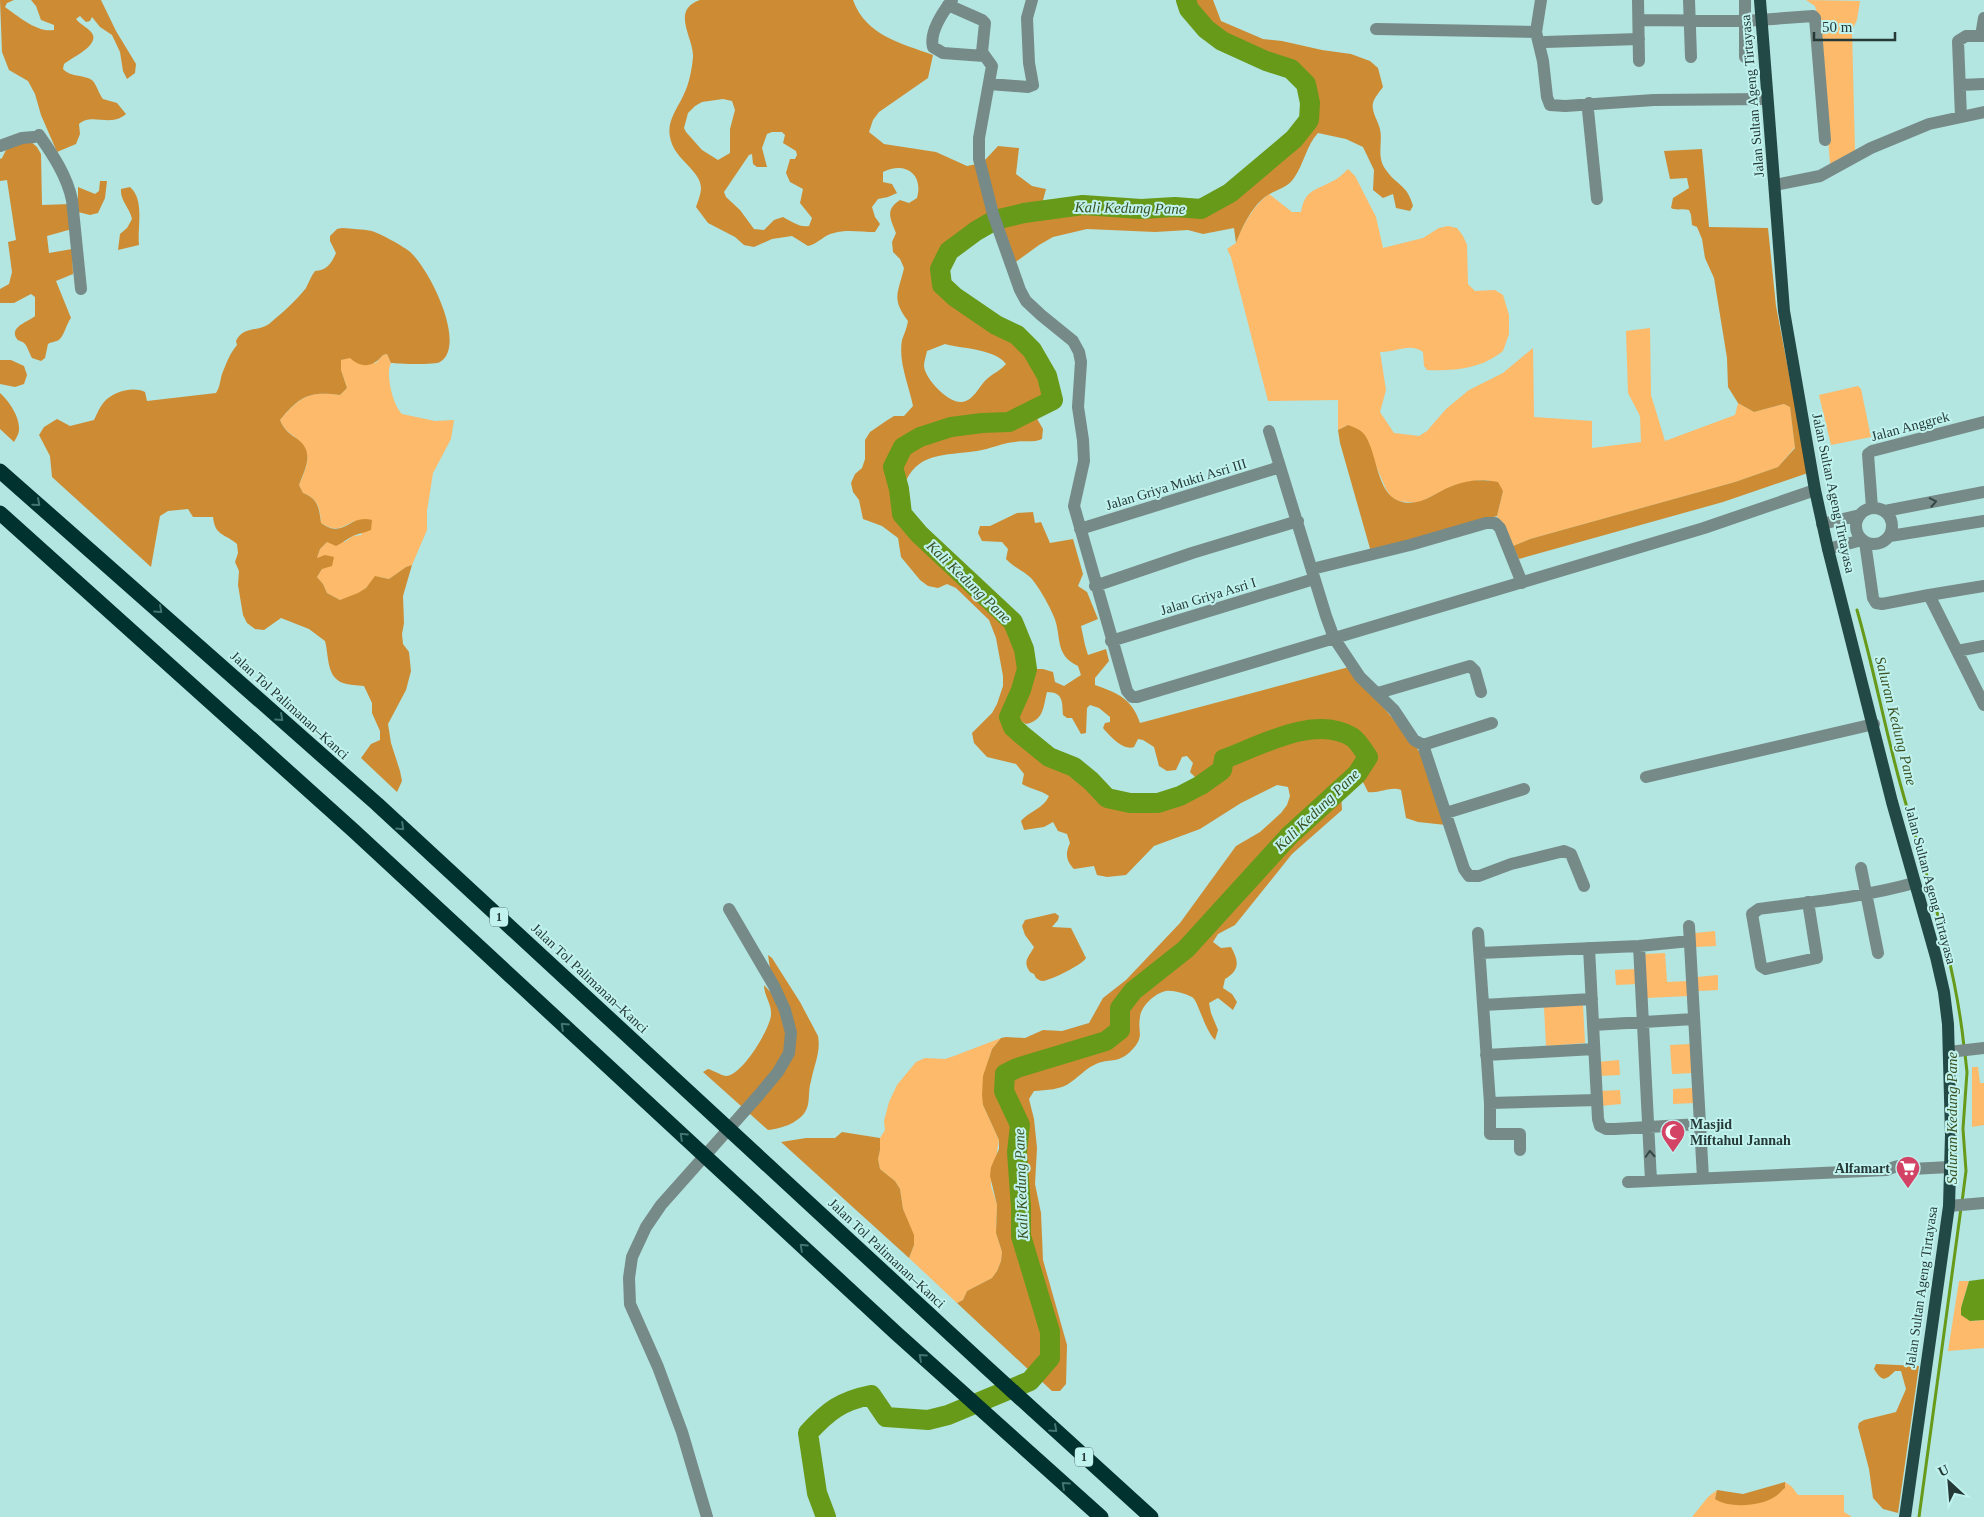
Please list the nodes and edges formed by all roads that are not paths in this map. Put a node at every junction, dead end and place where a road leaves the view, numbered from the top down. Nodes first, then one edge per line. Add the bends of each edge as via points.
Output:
1 (1032, 0) edge
2 (1541, 0) edge
3 (1638, 0) edge
4 (1689, 0) edge
5 (1744, 0) edge
6 (1760, 0) edge
7 (950, 3) edge
8 (1984, 18) edge
9 (1767, 19) junction
10 (1640, 20) junction
11 (1689, 21) junction
12 (1745, 21) junction
13 (1376, 29) dead end
14 (1536, 32) junction
15 (1982, 36) edge
16 (1639, 39) junction
17 (1545, 42) dead end
18 (984, 56) junction
19 (1691, 57) dead end
20 (1745, 57) dead end
21 (1639, 61) dead end
22 (989, 84) junction
23 (1984, 84) edge
24 (1960, 85) junction
25 (1767, 99) junction
26 (1589, 104) junction
27 (1984, 112) edge
28 (1961, 117) junction
29 (1825, 140) dead end
30 (0, 146) edge
31 (1782, 184) junction
32 (1597, 199) dead end
33 (81, 289) dead end
34 (1984, 422) edge
35 (1270, 431) dead end
36 (1280, 466) junction
37 (0, 471) edge
38 (1815, 490) junction
39 (1984, 492) edge
40 (1872, 508) junction
41 (1885, 511) junction
42 (0, 513) edge
43 (1860, 514) junction
44 (1298, 521) junction
45 (1984, 521) edge
46 (1826, 523) junction
47 (1080, 529) junction
48 (1890, 536) junction
49 (1859, 542) junction
50 (1831, 548) junction
51 (1313, 574) junction
52 (1522, 583) junction
53 (1096, 586) junction
54 (1984, 586) edge
55 (1929, 596) junction
56 (1334, 638) junction
57 (1111, 642) junction
58 (1984, 646) edge
59 (1957, 651) junction
60 (1481, 692) dead end
61 (1378, 693) junction
62 (1983, 701) edge
63 (1492, 723) dead end
64 (1874, 724) junction
65 (1423, 745) junction
66 (1646, 777) dead end
67 (1524, 789) dead end
68 (1446, 813) junction
69 (1861, 868) dead end
70 (1914, 883) junction
71 (1584, 886) dead end
72 (1866, 894) junction
73 (1808, 902) junction
74 (729, 909) dead end
75 (1689, 926) dead end
76 (1478, 932) dead end
77 (1690, 942) junction
78 (1639, 946) junction
79 (1589, 948) junction
80 (1480, 953) junction
81 (1878, 953) dead end
82 (1592, 999) junction
83 (1483, 1005) junction
84 (1694, 1019) junction
85 (1643, 1022) junction
86 (1593, 1025) junction
87 (1979, 1048) edge
88 (1594, 1049) junction
89 (1953, 1051) junction
90 (1486, 1055) junction
91 (1597, 1100) junction
92 (1490, 1103) junction
93 (1700, 1124) junction
94 (1648, 1128) junction
95 (1520, 1150) dead end
96 (1950, 1167) junction
97 (1703, 1178) junction
98 (1651, 1181) junction
99 (1628, 1182) dead end
100 (1984, 1203) edge
101 (1958, 1206) junction
102 (707, 1517) edge
103 (1101, 1517) edge
104 (1151, 1517) edge
105 (1905, 1517) edge

1 - 22 street via 1027,18 1033,86
2 - 14 street
3 - 10 street
4 - 11 street
5 - 12 street
6 - 9 main road, Jalan Sultan Ageng Tirtayasa
7 - 18 street via 984,21
7 - 18 street via 934,32 933,47 943,53
8 - 15 street
9 - 12 street
9 - 25 main road, Jalan Sultan Ageng Tirtayasa
9 - 29 street via 1811,15 1815,18
10 - 11 street
10 - 16 street
11 - 12 street
11 - 19 street
12 - 20 street
13 - 14 street
14 - 26 street via 1549,103 1557,106
15 - 24 street via 1966,36 1958,41
16 - 17 street
16 - 21 street
18 - 22 street via 992,66
22 - 47 street via 979,138 979,159 1001,238 1026,301 1069,337 1079,352 1078,407 1084,461 1074,506
23 - 24 street
24 - 28 street
25 - 26 street
25 - 31 main road, Jalan Sultan Ageng Tirtayasa
26 - 32 street
27 - 28 street
28 - 31 street via 1929,124 1871,148 1820,176
30 - 33 street via 31,137 51,152 70,188
31 - 38 main road, Jalan Sultan Ageng Tirtayasa via 1784,310
34 - 40 street, Jalan Anggrek via 1868,454
35 - 36 street
36 - 44 street
36 - 47 street, Jalan Griya Mukti Asri III
37 -> 104 highway, Jalan Tol Palimanan–Kanci / 1 via 377,804
38 - 46 main road, Jalan Sultan Ageng Tirtayasa
38 - 52 street via 1704,528
41 -> 39 street
40 - 41 street
40 - 43 street
41 - 48 street via 1893,522
103 -> 42 highway, 1 via 881,1319 354,831
43 - 46 street
43 - 49 street via 1856,521
44 - 51 street
44 - 53 street
45 - 48 street
46 - 50 main road, Jalan Sultan Ageng Tirtayasa
47 - 53 street
48 - 49 street via 1879,544
49 - 50 street
49 - 55 street via 1876,603
50 - 64 main road, Jalan Sultan Ageng Tirtayasa
51 - 52 street, Jalan Griya Asri I via 1495,523 1500,528
51 - 56 street
51 - 57 street, Jalan Griya Asri I
52 - 56 street
53 - 57 street
54 - 55 street
55 - 59 street
56 - 57 street via 1137,697 1132,697 1127,691
56 - 61 street via 1360,677
58 - 59 street
59 - 62 street
60 - 61 street via 1475,671 1470,666
61 - 65 street via 1400,717 1410,736
63 - 65 street
64 - 66 street
64 - 70 main road, Jalan Sultan Ageng Tirtayasa
65 - 68 street
67 - 68 street
68 - 71 street via 1460,862 1469,876 1479,876 1564,851 1571,854
69 - 72 street
70 - 72 street
70 - 89 main road, Jalan Sultan Ageng Tirtayasa via 1944,992
72 - 73 street
72 - 81 street
73 - 73 street via 1817,958 1766,969 1761,966 1752,914 1759,909
74 - 102 street via 785,1010 791,1032 789,1053 758,1096 661,1205 632,1257 629,1278 630,1304 682,1432
75 - 77 street
76 - 80 street
77 - 78 street
77 - 84 street
78 - 79 street
78 - 85 street
79 - 80 street
79 - 82 street
80 - 83 street
82 - 83 street
82 - 86 street
83 - 90 street
84 - 85 street
84 - 93 street
85 - 86 street
85 - 94 street
86 - 88 street
87 - 89 street
88 - 90 street
88 - 91 street
89 - 96 main road, Jalan Sultan Ageng Tirtayasa
90 - 92 street
91 - 92 street
91 - 94 street via 1600,1126 1606,1129
92 - 95 street via 1490,1134 1520,1134
93 - 94 street
93 - 97 street
98 -> 94 street
96 - 97 street via 1911,1169 1894,1166 1887,1170
96 - 101 main road, Jalan Sultan Ageng Tirtayasa
97 - 98 street
98 - 99 street
100 - 101 street
101 - 105 main road, Jalan Sultan Ageng Tirtayasa via 1941,1252

